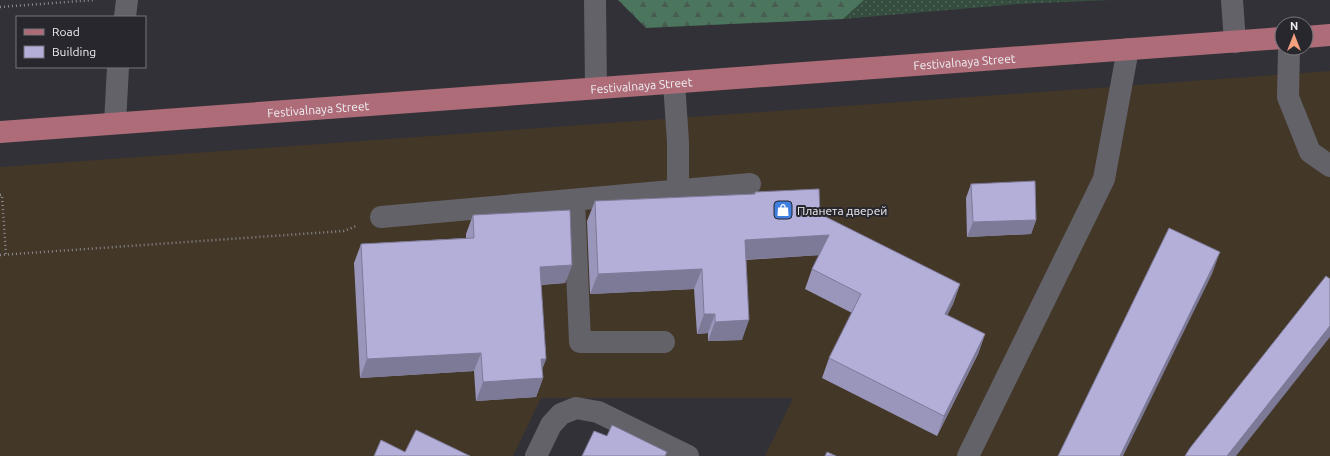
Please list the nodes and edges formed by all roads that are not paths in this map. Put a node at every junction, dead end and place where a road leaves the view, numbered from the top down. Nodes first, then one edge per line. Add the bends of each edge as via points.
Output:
1 (127, 0) edge
2 (595, 0) edge
3 (1232, 0) edge
4 (125, 16) edge
5 (1330, 35) edge
6 (1314, 36) edge
7 (1274, 39) edge
8 (1236, 42) junction
9 (1128, 49) junction
10 (1289, 56) edge
11 (118, 68) edge
12 (674, 83) junction
13 (596, 88) junction
14 (115, 123) junction
15 (0, 132) edge
16 (1330, 166) edge
17 (750, 184) dead end
18 (678, 190) junction
19 (574, 200) junction
20 (381, 217) road end
21 (664, 342) dead end
22 (536, 456) edge
23 (688, 456) edge
24 (968, 456) edge

1 - 4 street
2 - 13 street
3 - 8 street
5 - 6 main road
7 - 8 main road, Festivalnaya Street
8 - 9 main road, Festivalnaya Street
9 - 12 main road, Festivalnaya Street
9 - 24 street via 1104,179
10 - 16 street via 1288,97 1310,152
11 - 14 street
12 - 13 main road, Festivalnaya Street
12 - 18 street
13 - 14 main road, Festivalnaya Street
14 - 15 main road, Festivalnaya Street
17 - 18 street
18 - 19 street
19 - 20 street
19 - 21 street via 580,342
22 - 23 street via 551,425 561,414 576,408 598,412

